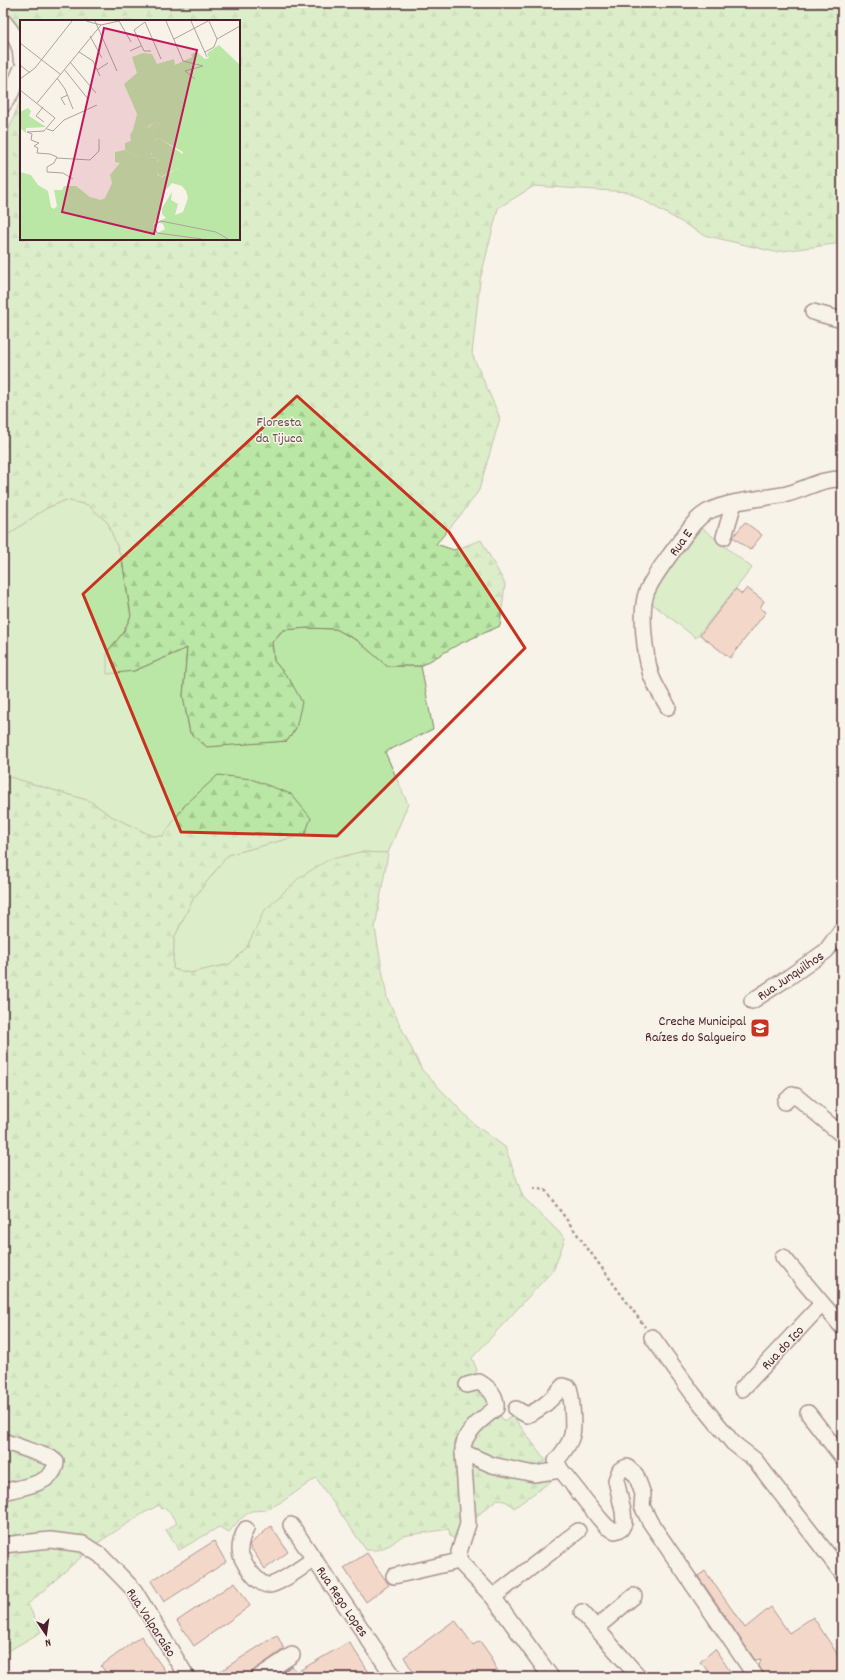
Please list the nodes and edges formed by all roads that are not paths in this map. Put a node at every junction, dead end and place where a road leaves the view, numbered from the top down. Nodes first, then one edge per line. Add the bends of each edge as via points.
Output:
1 (3, 21) edge
2 (20, 51) edge
3 (20, 72) edge
4 (3, 105) edge
5 (812, 312) dead end
6 (842, 320) edge
7 (842, 479) edge
8 (734, 504) junction
9 (724, 537) dead end
10 (668, 707) dead end
11 (842, 929) edge
12 (752, 1001) dead end
13 (785, 1102) dead end
14 (842, 1134) edge
15 (783, 1257) dead end
16 (822, 1304) junction
17 (842, 1327) edge
18 (652, 1337) road end
19 (467, 1385) dead end
20 (742, 1390) dead end
21 (516, 1409) dead end
22 (808, 1413) dead end
23 (3, 1441) edge
24 (463, 1452) junction
25 (842, 1457) edge
26 (561, 1470) junction
27 (3, 1492) edge
28 (291, 1525) dead end
29 (246, 1529) dead end
30 (578, 1531) dead end
31 (3, 1544) edge
32 (314, 1559) junction
33 (459, 1561) junction
34 (842, 1573) edge
35 (394, 1576) dead end
36 (634, 1596) dead end
37 (493, 1597) junction
38 (582, 1612) dead end
39 (596, 1628) junction
40 (292, 1655) dead end
41 (187, 1677) edge
42 (259, 1677) edge
43 (394, 1677) edge
44 (551, 1677) edge
45 (639, 1677) edge
46 (756, 1677) edge

1 - 2 street via 14,36
3 - 4 street
5 - 6 street
7 - 8 street, Rua E via 824,481 788,494
8 - 9 street
8 - 10 street, Rua E via 706,513 695,522 653,578 646,592 644,627 648,664
11 - 12 street, Rua Junquilhos via 826,951
13 - 14 street via 792,1095 796,1096
15 - 16 street
16 - 17 street
16 - 20 street, Rua do Ico
18 - 34 street via 693,1394 733,1443 755,1460
19 - 24 street via 479,1382 489,1389 497,1401 496,1408 469,1433 462,1445
21 - 26 street via 526,1415 538,1411 563,1386 569,1388 572,1435 556,1461
22 - 25 street
23 - 27 street via 56,1462 55,1468 46,1479
24 - 26 street via 492,1465 534,1474
24 - 33 street via 468,1524 459,1552
26 - 46 street via 599,1518 615,1531 621,1529 624,1523 616,1480 620,1470 627,1467 636,1475 643,1494 642,1506 650,1522
28 - 32 street, Rua Rego Lopes
29 - 32 street via 242,1537 241,1556 263,1585 273,1585
30 - 37 street
31 - 41 street, Rua Valparaíso via 50,1540 83,1544 100,1555 134,1590
32 - 43 street, Rua Rego Lopes
33 - 35 street
33 - 37 street
36 - 39 street
37 - 44 street
38 - 39 street
39 - 45 street
40 - 42 street

